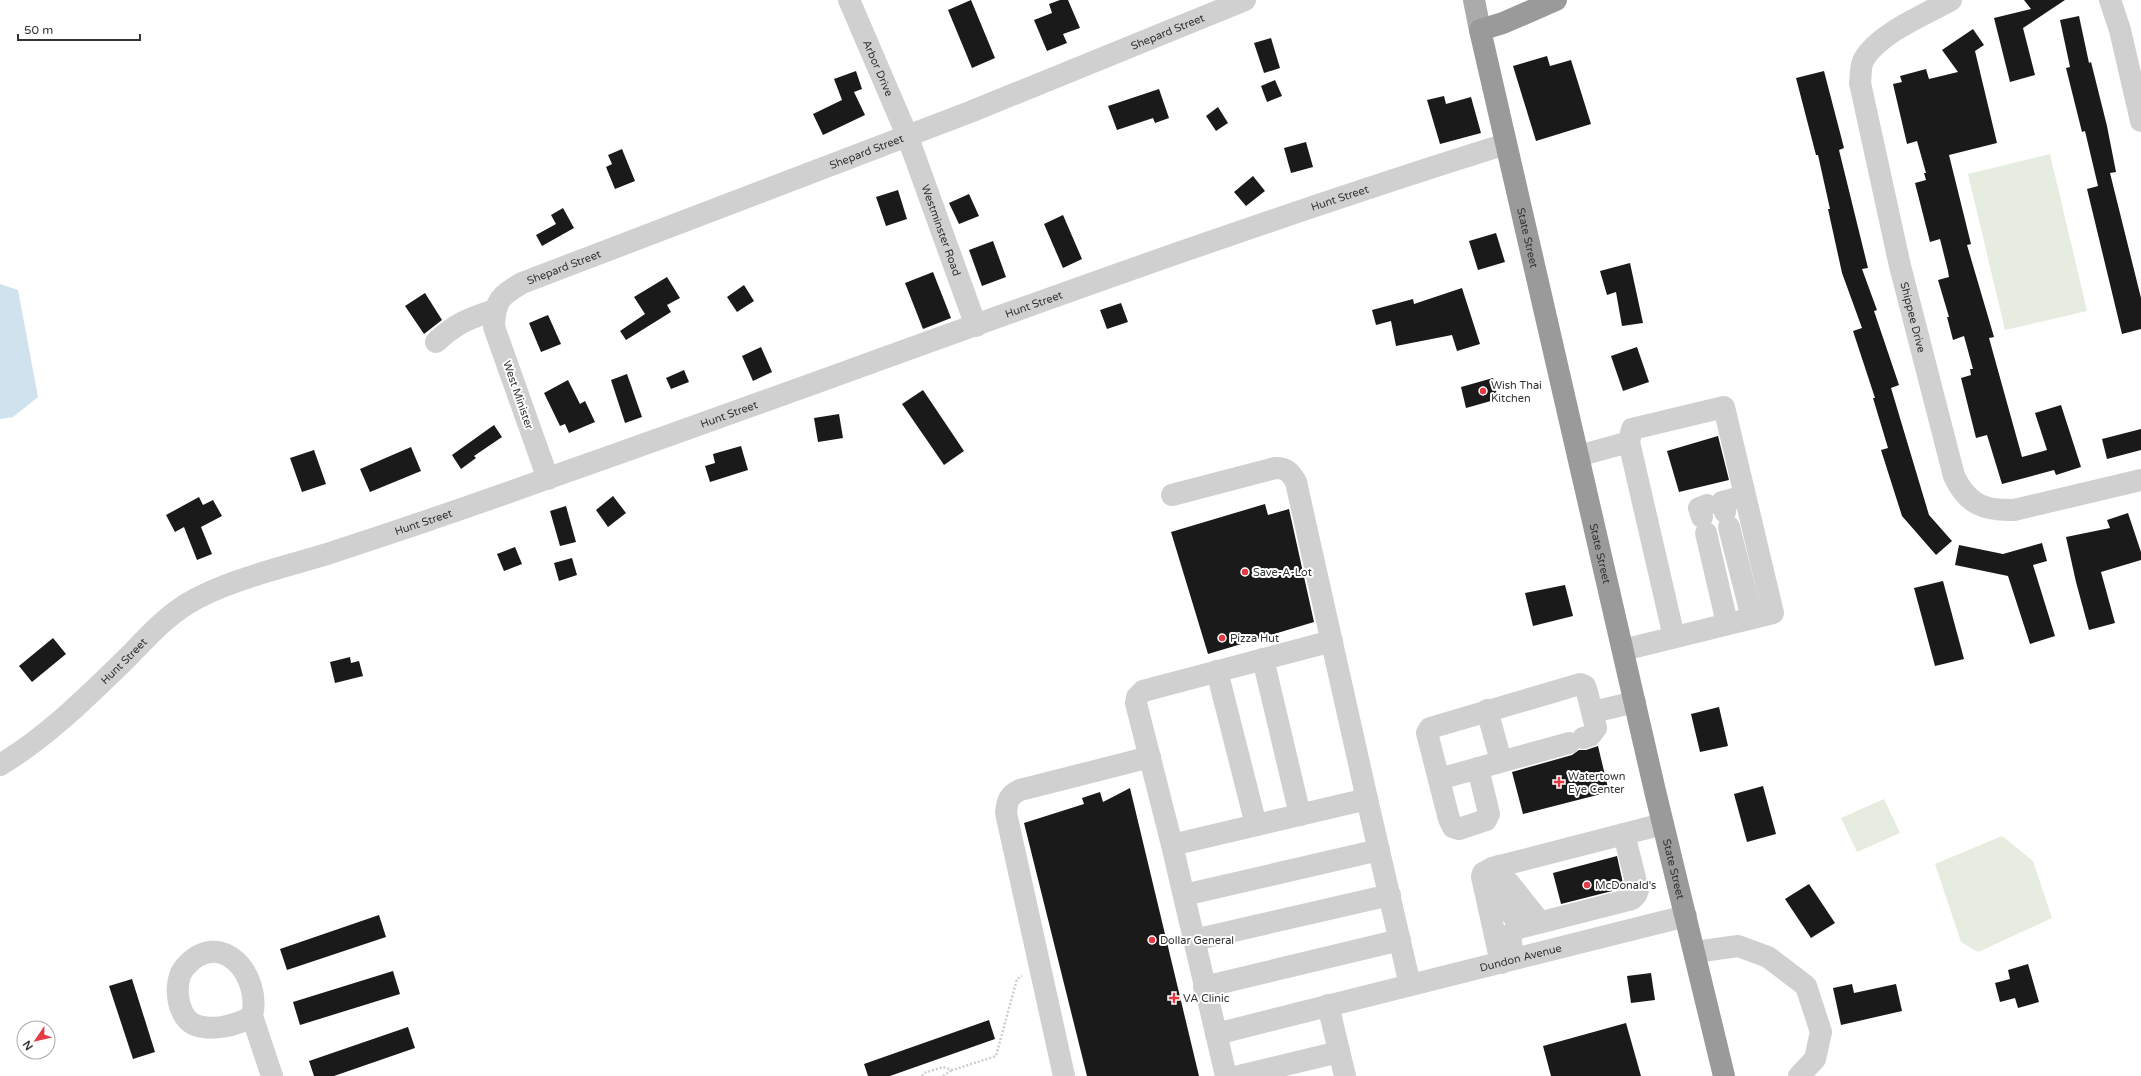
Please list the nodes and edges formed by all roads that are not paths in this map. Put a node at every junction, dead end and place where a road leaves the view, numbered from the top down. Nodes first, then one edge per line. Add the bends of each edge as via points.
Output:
1 (849, 0) edge
2 (1246, 0) edge
3 (1474, 0) edge
4 (1556, 0) edge
5 (1951, 0) edge
6 (2110, 0) edge
7 (1480, 30) junction
8 (2141, 121) edge
9 (907, 135) junction
10 (1506, 144) junction
11 (495, 310) junction
12 (976, 326) junction
13 (436, 342) dead end
14 (1629, 442) junction
15 (1578, 456) junction
16 (548, 479) junction
17 (2141, 480) edge
18 (1172, 496) dead end
19 (1744, 496) junction
20 (1716, 514) junction
21 (1752, 618) junction
22 (1727, 623) junction
23 (1674, 637) junction
24 (1332, 641) junction
25 (1623, 650) junction
26 (1263, 659) junction
27 (1217, 672) junction
28 (1635, 702) junction
29 (1487, 710) junction
30 (1594, 716) junction
31 (1499, 754) junction
32 (1150, 757) junction
33 (0, 765) edge
34 (1478, 768) junction
35 (1439, 779) junction
36 (1367, 799) junction
37 (1300, 815) junction
38 (1663, 824) junction
39 (1256, 825) junction
40 (1624, 834) junction
41 (1172, 845) junction
42 (1380, 850) junction
43 (1500, 873) junction
44 (1184, 895) junction
45 (1390, 895) junction
46 (1686, 916) junction
47 (1533, 923) junction
48 (1194, 940) junction
49 (1400, 940) junction
50 (1695, 952) junction
51 (1507, 961) junction
52 (1410, 985) junction
53 (1204, 987) junction
54 (1328, 1005) junction
55 (252, 1016) junction
56 (1216, 1034) junction
57 (1339, 1052) junction
58 (272, 1076) edge
59 (1064, 1076) edge
60 (1226, 1076) edge
61 (1239, 1076) edge
62 (1345, 1076) edge
63 (1724, 1076) edge
64 (1799, 1076) edge

1 - 9 street, Arbor Drive
2 - 9 street, Shepard Street
3 - 7 main road, State Street
4 - 7 highway
5 - 17 street, Shippee Drive via 1888,35 1872,47 1863,60 1860,83 1900,266 1954,476 1960,491 1974,503 1997,510 2014,510
6 - 8 street via 2120,30
7 - 10 highway, State Street
9 - 11 street, Shepard Street via 522,283 504,294
9 - 12 street, Westminster Road
10 - 12 street, Hunt Street via 1409,174
10 - 15 highway, State Street
11 - 13 street via 468,318
11 - 16 street, West Minister via 494,327
12 - 16 street, Hunt Street
14 - 15 street
14 - 19 street via 1632,429 1724,407
14 - 23 street
15 - 25 highway, State Street
16 - 33 street, Hunt Street via 218,588 188,603 163,622 81,703 28,747
18 - 24 street via 1275,468 1285,468 1291,473 1296,482
19 - 20 street
19 - 21 street via 1773,613
20 - 21 street
20 - 22 street
21 - 22 street
22 - 23 street
23 - 25 street
24 - 26 street
24 - 36 street
25 - 28 highway, State Street
26 - 27 street
26 - 37 street
27 - 32 street via 1143,691 1137,697 1136,703
27 - 39 street
28 - 30 street
28 - 38 highway, State Street
29 - 30 street via 1580,684 1587,692
29 - 31 street
29 - 35 street via 1430,728 1427,733
30 - 31 street
30 - 31 street via 1594,733 1576,740
31 - 34 street
32 - 41 street
32 - 59 street via 1020,790 1012,794 1007,802 1006,813
34 - 35 street
34 - 35 street via 1488,814 1486,820 1481,823 1459,829 1453,827
36 - 37 street
36 - 42 street
37 - 39 street
38 - 40 street
38 - 46 highway, State Street
39 - 41 street
40 - 43 street
40 - 47 street via 1638,890 1632,899
41 - 44 street
42 - 44 street
42 - 45 street
43 - 47 street via 1507,908 1514,917
43 - 51 street via 1486,870 1482,877
44 - 48 street
45 - 48 street
45 - 49 street
46 - 50 highway, State Street
46 - 51 street, Dundon Avenue
47 - 51 street via 1515,929 1510,937
48 - 53 street
49 - 52 street
49 - 53 street
50 - 63 highway, State Street
50 - 64 street via 1738,946 1768,957 1806,986 1821,1032 1815,1059
51 - 52 street, Dundon Avenue
52 - 54 street, Dundon Avenue
53 - 56 street
54 - 56 street, Dundon Avenue
54 - 57 street
55 - 55 street via 225,1026 201,1027 191,1023 184,1014 177,996 177,979 185,967 202,954 223,952 232,956 248,978 252,992
55 - 58 street
56 - 60 street
57 - 61 street
57 - 62 street

